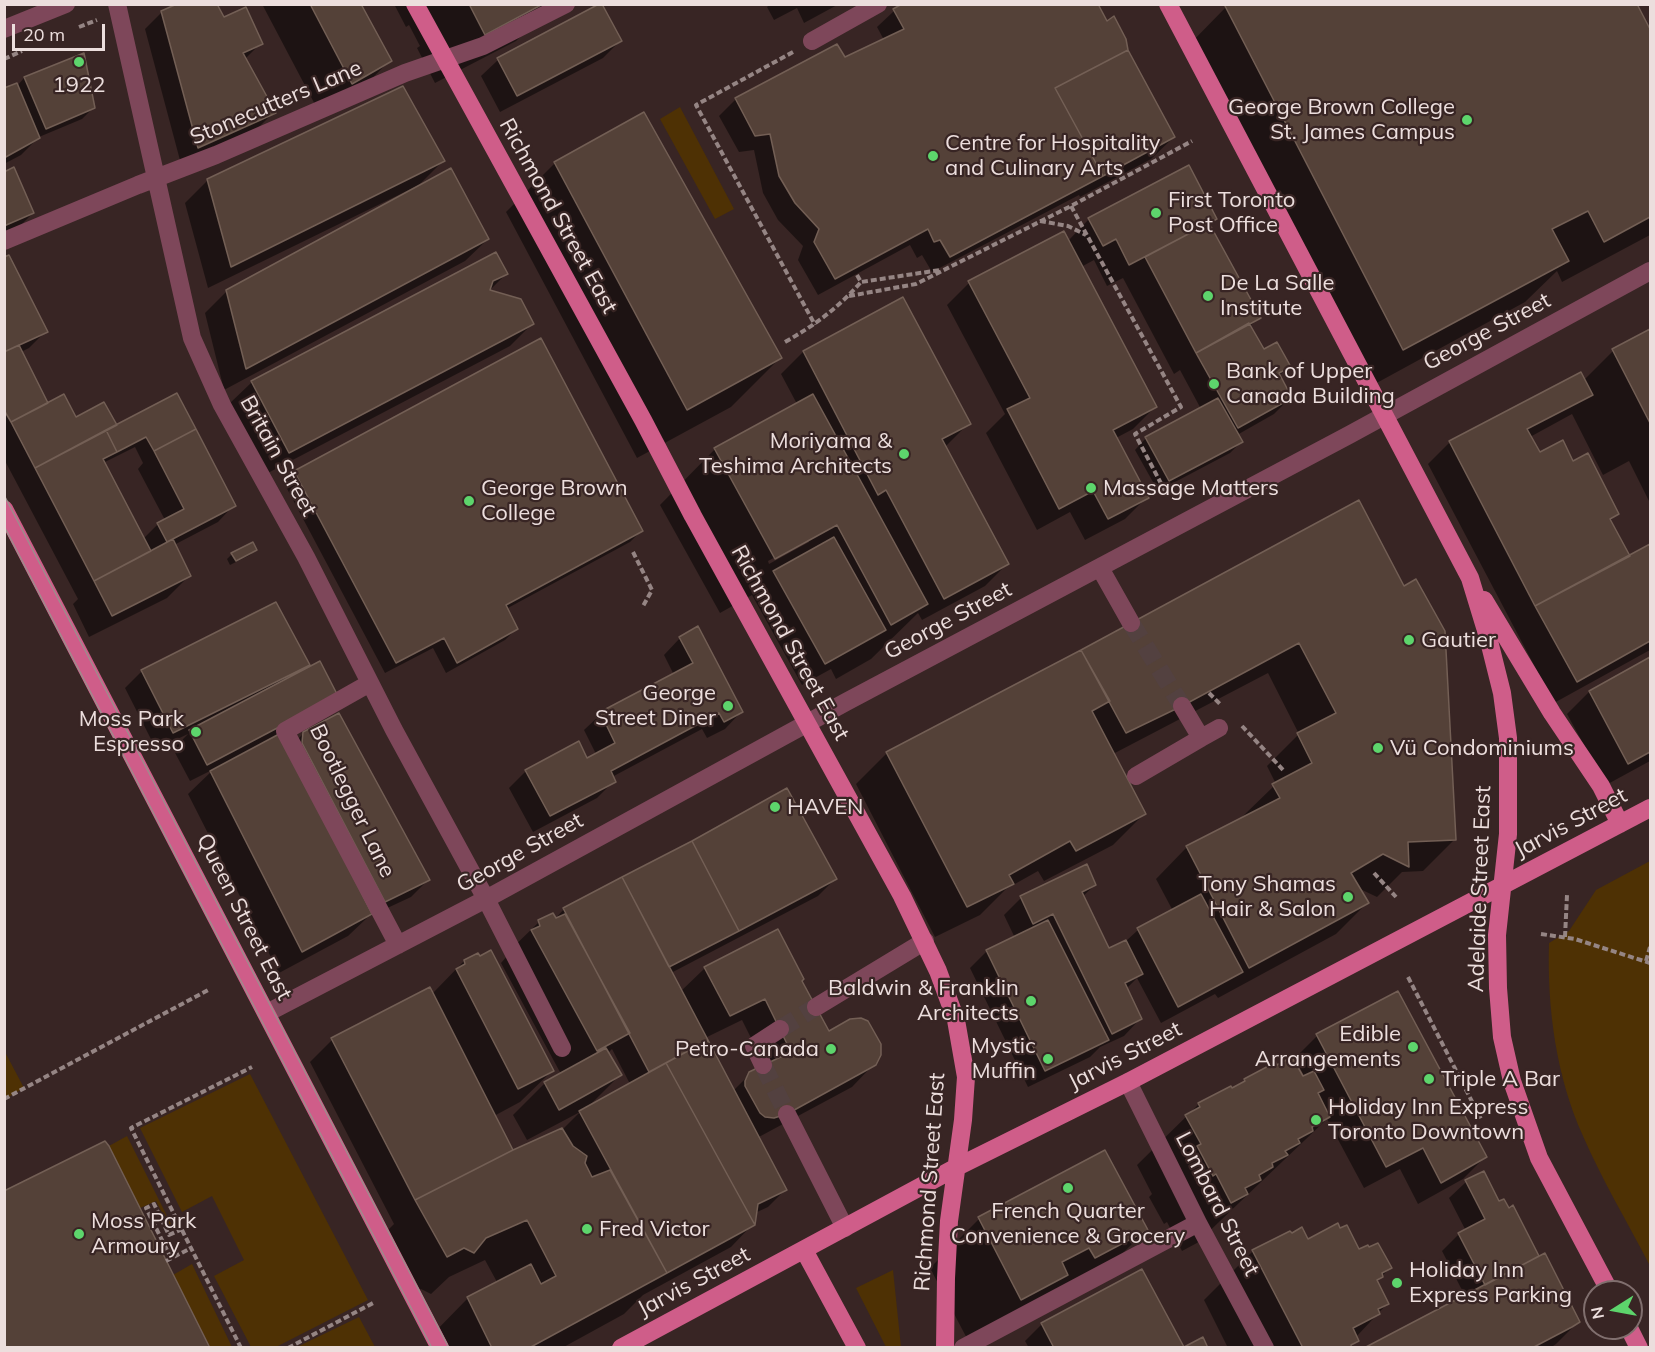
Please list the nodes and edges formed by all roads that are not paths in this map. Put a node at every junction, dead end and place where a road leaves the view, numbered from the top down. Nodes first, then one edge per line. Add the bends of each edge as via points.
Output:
1 (66, 4) edge
2 (117, 4) edge
3 (415, 4) edge
4 (566, 4) edge
5 (878, 4) edge
6 (1168, 4) edge
7 (4, 29) edge
8 (812, 41) road end
9 (444, 59) junction
10 (157, 179) junction
11 (4, 242) edge
12 (1650, 271) edge
13 (1384, 415) junction
14 (4, 509) edge
15 (1100, 568) junction
16 (1470, 578) junction
17 (1131, 623) tunnel mouth
18 (370, 683) junction
19 (1182, 706) tunnel mouth
20 (1227, 723) road end
21 (807, 724) junction
22 (1201, 738) junction
23 (1136, 776) dead end
24 (1650, 808) edge
25 (1620, 824) junction
26 (1503, 886) junction
27 (486, 899) junction
28 (924, 941) junction
29 (398, 945) junction
30 (816, 1007) tunnel mouth
31 (267, 1013) junction
32 (780, 1029) tunnel mouth
33 (562, 1048) dead end
34 (763, 1065) tunnel mouth
35 (1128, 1082) junction
36 (787, 1114) tunnel mouth
37 (957, 1167) junction
38 (1198, 1223) junction
39 (845, 1228) junction
40 (804, 1250) junction
41 (1604, 1280) edge
42 (440, 1347) edge
43 (621, 1347) edge
44 (857, 1347) edge
45 (945, 1347) edge
46 (963, 1347) edge
47 (1265, 1347) edge

1 - 7 street
2 - 10 street, Britain Street
3 - 9 main road, Richmond Street East
4 - 9 street, Stonecutters Lane via 483,46
5 - 8 street
6 - 13 main road, Adelaide Street East
9 - 10 street, Stonecutters Lane
9 - 21 main road, Richmond Street East
10 - 11 street, Stonecutters Lane
10 - 18 street, Britain Street via 192,338 222,405
12 - 13 street, George Street
13 - 15 street, George Street
13 - 16 main road, Adelaide Street East
14 - 31 main road, Queen Street East
15 - 17 street
15 - 21 street, George Street
16 - 25 main road via 1601,786
16 - 26 main road, Adelaide Street East via 1502,693 1508,738 1508,834
18 - 27 street, Britain Street
18 - 29 street, Bootlegger Lane via 285,731
19 - 22 street
20 - 22 street
21 - 27 street, George Street
21 - 28 main road, Richmond Street East
22 - 23 street
24 - 25 main road, Jarvis Street
25 - 26 main road, Jarvis Street
26 - 35 main road, Jarvis Street
26 - 41 main road, Adelaide Street East via 1497,935 1498,988 1502,1037 1512,1081 1539,1158
27 - 29 street, George Street
27 - 33 street, Britain Street
28 - 30 street
28 - 37 main road, Richmond Street East via 956,1020 966,1077
29 - 31 street, George Street
31 - 42 main road, Queen Street East
32 - 34 street via 754,1046
35 - 37 main road, Jarvis Street
35 - 38 street, Lombard Street
36 - 39 street
37 - 39 main road, Jarvis Street
37 - 45 main road, Richmond Street East via 948,1233
38 - 46 street
38 - 47 street, Lombard Street
39 - 40 main road, Jarvis Street
40 - 43 main road, Jarvis Street
40 - 44 main road

